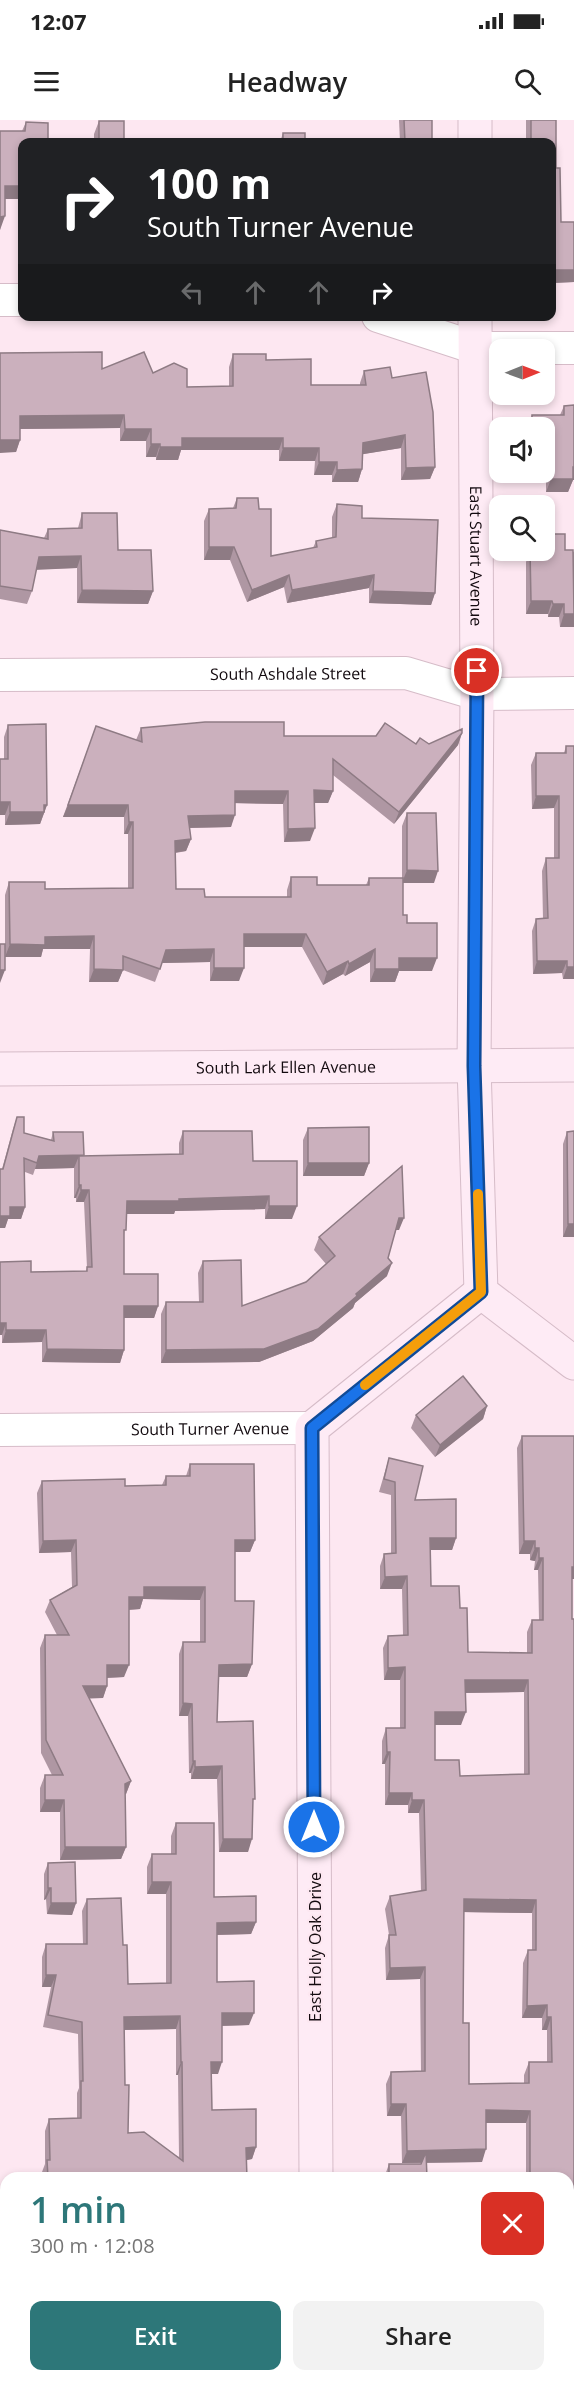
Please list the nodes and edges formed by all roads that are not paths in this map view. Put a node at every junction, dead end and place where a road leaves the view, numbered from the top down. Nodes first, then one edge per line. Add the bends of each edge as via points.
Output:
1 (475, 120) edge
2 (475, 138) edge
3 (0, 300) edge
4 (18, 300) edge
5 (409, 321) edge
6 (476, 332) edge
7 (574, 348) edge
8 (0, 675) edge
9 (574, 693) edge
10 (477, 694) junction
11 (574, 1065) edge
12 (474, 1066) junction
13 (0, 1070) edge
14 (481, 1292) junction
15 (574, 1363) edge
16 (312, 1428) junction
17 (0, 1430) edge
18 (316, 2172) edge

1 - 2 street
3 - 4 street
5 - 6 street
6 - 7 street
6 - 10 street, East Stuart Avenue
8 - 10 street, South Ashdale Street via 406,673
9 - 10 street, South Ashdale Street
10 - 12 street, East Stuart Avenue
11 - 12 street, South Lark Ellen Avenue
12 - 13 street, South Lark Ellen Avenue
12 - 14 street, East Stuart Avenue
14 - 15 street
14 - 16 street, South Turner Avenue
16 - 17 street, South Turner Avenue
16 - 18 street, East Holly Oak Drive

